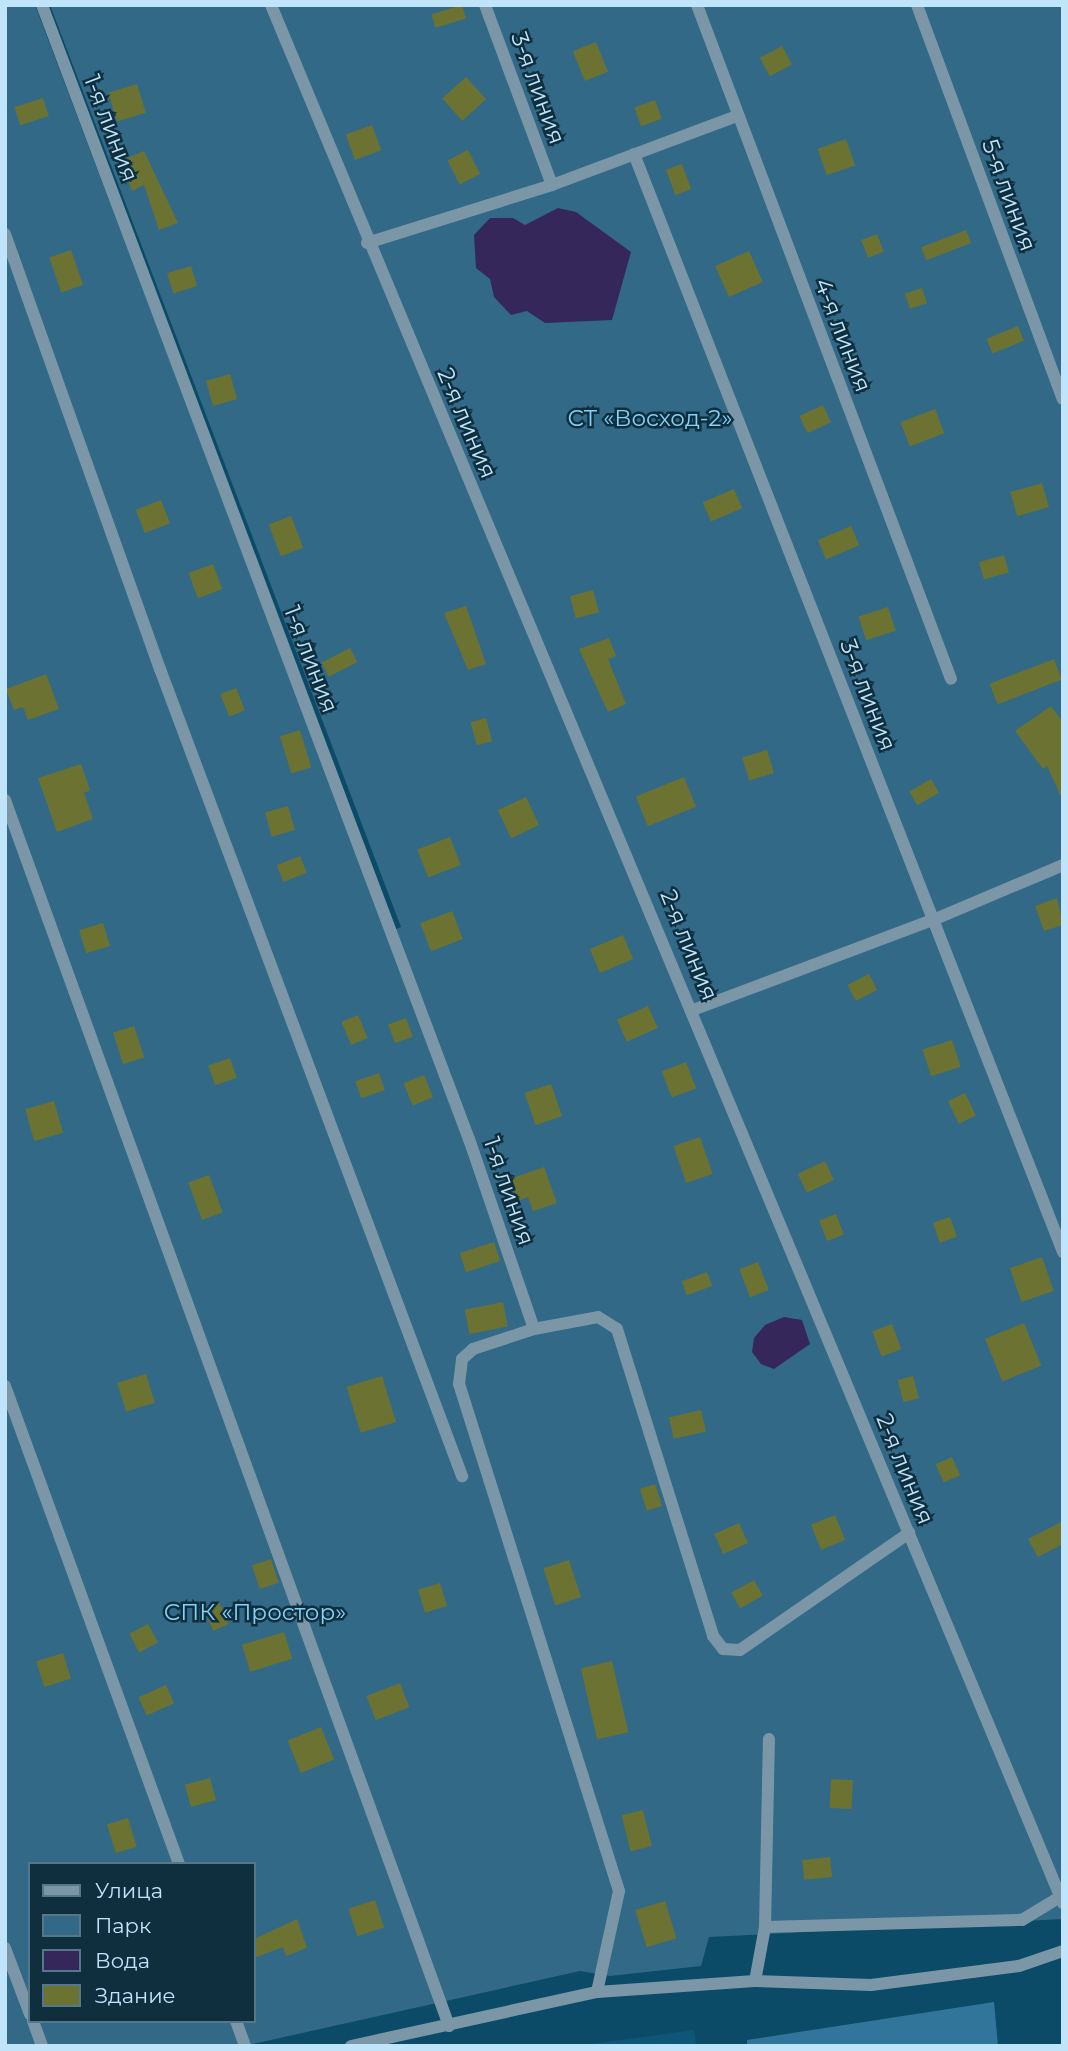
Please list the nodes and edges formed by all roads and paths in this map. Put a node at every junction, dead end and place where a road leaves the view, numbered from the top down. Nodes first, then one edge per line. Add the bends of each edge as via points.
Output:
1 (42, 5) edge
2 (271, 5) edge
3 (485, 5) edge
4 (697, 5) edge
5 (917, 5) edge
6 (737, 116) junction
7 (635, 154) junction
8 (551, 185) junction
9 (5, 234) edge
10 (367, 243) junction
11 (1063, 400) edge
12 (951, 679) dead end
13 (5, 800) edge
14 (1063, 865) edge
15 (933, 920) junction
16 (693, 1010) junction
17 (1063, 1252) edge
18 (534, 1329) junction
19 (5, 1386) edge
20 (462, 1476) dead end
21 (909, 1533) junction
22 (769, 1739) dead end
23 (178, 1862) edge
24 (1061, 1900) edge
25 (765, 1927) junction
26 (5, 1948) edge
27 (1063, 1951) edge
28 (755, 1981) junction
29 (597, 1992) junction
30 (28, 2009) edge
31 (34, 2023) edge
32 (237, 2023) edge
33 (449, 2026) junction
34 (42, 2046) edge
35 (245, 2046) edge
36 (351, 2046) edge

1 - 18 street, 1-я линия via 469,1139
2 - 10 street, 2-я линия
3 - 8 street, 3-я линия
4 - 6 street, 4-я линия
5 - 11 street, 5-я линия
6 - 7 street
6 - 12 street, 4-я линия
7 - 8 street
7 - 15 street, 3-я линия
8 - 10 street
9 - 20 street via 160,669
10 - 16 street, 2-я линия
13 - 33 street
14 - 15 street
15 - 16 street
15 - 17 street, 3-я линия
16 - 21 street, 2-я линия
18 - 21 street via 598,1317 617,1329 713,1636 723,1649 740,1650
18 - 29 street via 473,1349 462,1359 460,1384 619,1891
19 - 23 street
21 - 24 street, 2-я линия
22 - 25 street
24 - 25 street via 1022,1920
25 - 28 street
26 - 30 street
27 - 28 street via 1019,1966 871,1985
28 - 29 street
29 - 33 street
31 - 34 street
32 - 35 street
33 - 36 street

